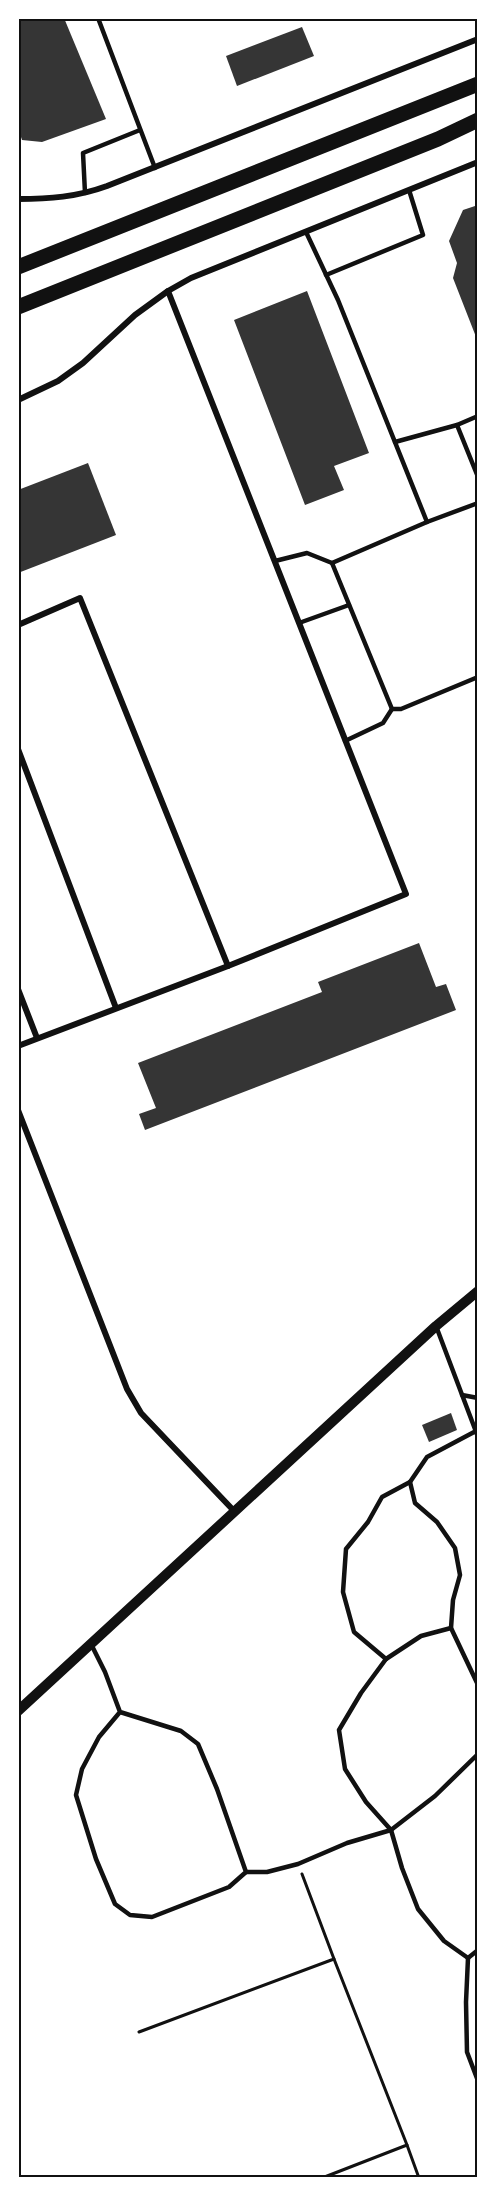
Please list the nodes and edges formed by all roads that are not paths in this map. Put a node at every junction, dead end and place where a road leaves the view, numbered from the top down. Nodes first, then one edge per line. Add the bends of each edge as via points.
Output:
1 (98, 18) edge
2 (478, 39) edge
3 (478, 84) edge
4 (478, 120) edge
5 (140, 130) junction
6 (478, 162) edge
7 (155, 168) junction
8 (409, 190) junction
9 (85, 194) junction
10 (18, 199) edge
11 (306, 232) junction
12 (18, 267) edge
13 (326, 275) junction
14 (168, 291) junction
15 (18, 307) edge
16 (18, 400) edge
17 (478, 416) edge
18 (458, 425) junction
19 (395, 442) junction
20 (478, 477) edge
21 (478, 503) edge
22 (427, 522) junction
23 (275, 561) junction
24 (332, 563) junction
25 (349, 604) junction
26 (299, 623) junction
27 (18, 625) edge
28 (478, 677) edge
29 (393, 709) junction
30 (345, 741) junction
31 (18, 749) edge
32 (228, 966) junction
33 (18, 989) edge
34 (116, 1008) junction
35 (37, 1038) junction
36 (18, 1046) edge
37 (18, 1110) edge
38 (478, 1291) edge
39 (436, 1326) junction
40 (462, 1395) junction
41 (478, 1398) edge
42 (476, 1431) junction
43 (478, 1437) edge
44 (410, 1482) junction
45 (236, 1512) junction
46 (451, 1628) junction
47 (91, 1644) junction
48 (386, 1659) junction
49 (478, 1685) edge
50 (18, 1711) edge
51 (120, 1712) junction
52 (478, 1754) edge
53 (391, 1830) junction
54 (246, 1872) junction
55 (478, 1950) edge
56 (468, 1958) junction
57 (478, 2081) edge

1 - 5 lane
2 - 7 street
3 - 12 main road
4 - 15 main road
5 - 7 lane
5 - 9 lane via 83,153
6 - 8 street
7 - 9 street
8 - 11 street
8 - 13 lane via 423,235
9 - 10 street
11 - 13 lane
11 - 14 street
13 - 19 lane
14 - 16 street via 135,315 83,363 58,381
14 - 23 street
17 - 18 lane
18 - 19 lane
18 - 20 lane
19 - 22 lane
21 - 22 lane
22 - 24 lane
23 - 24 lane via 308,553
23 - 26 street
24 - 25 lane
25 - 26 lane
25 - 29 lane
26 - 30 street
27 - 32 street via 80,598
28 - 29 lane
29 - 30 lane via 383,723
30 - 32 street via 406,894
31 - 34 street
32 - 34 street
33 - 35 street
34 - 35 street
35 - 36 street
37 - 45 street via 127,1389 141,1413
38 - 39 street
39 - 40 lane
39 - 45 street
40 - 41 lane
40 - 42 lane
42 - 43 lane
42 - 44 lane via 426,1456
44 - 46 lane via 415,1503 437,1522 455,1548 460,1575
44 - 48 lane via 382,1497 346,1549 343,1592 354,1632
45 - 47 street
46 - 48 lane via 421,1636
46 - 49 lane
47 - 50 street
47 - 51 lane
48 - 53 lane via 339,1730 345,1769 366,1802
51 - 54 lane via 181,1731 198,1744
51 - 54 lane via 99,1737 82,1769 76,1795 115,1904 130,1915 152,1917 229,1887
52 - 53 lane via 435,1796
53 - 54 lane via 298,1864 267,1872
53 - 56 lane via 418,1909 444,1941
55 - 56 lane
56 - 57 lane via 467,2052

